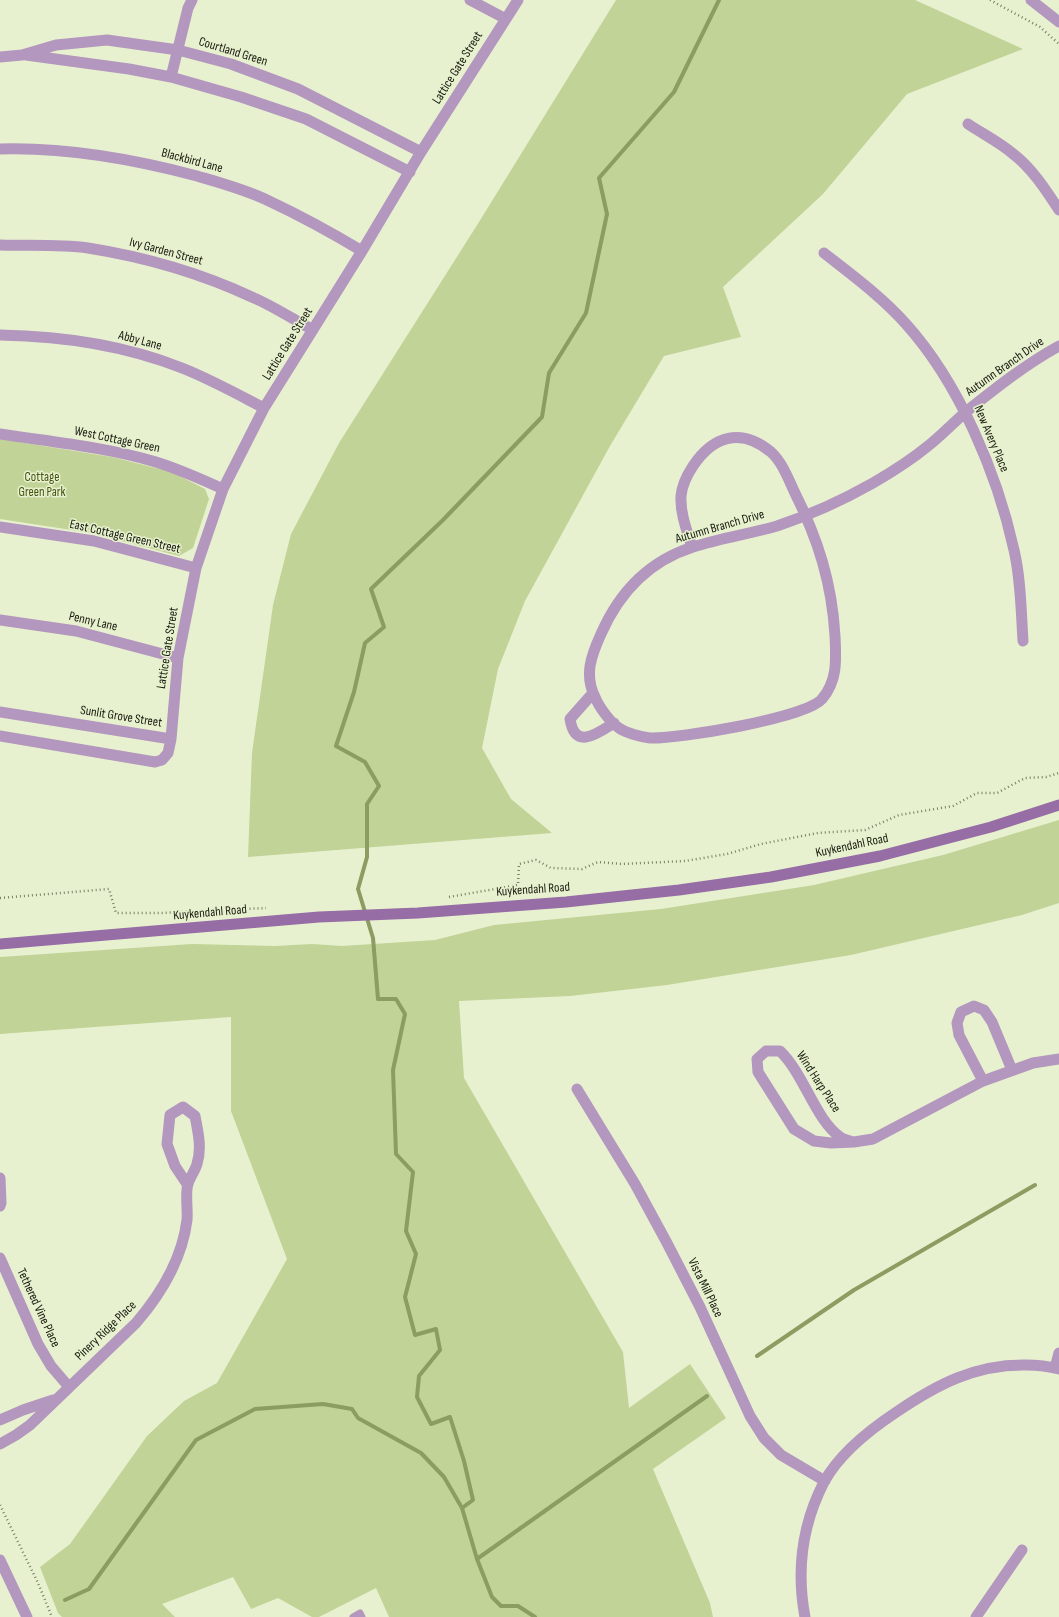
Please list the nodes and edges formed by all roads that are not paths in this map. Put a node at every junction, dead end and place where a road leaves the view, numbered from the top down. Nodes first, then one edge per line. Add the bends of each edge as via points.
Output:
1 (192, 0) edge
2 (470, 0) edge
3 (518, 0) edge
4 (1031, 0) edge
5 (506, 19) junction
6 (1059, 22) edge
7 (178, 50) junction
8 (22, 55) junction
9 (0, 57) edge
10 (171, 77) junction
11 (968, 124) dead end
12 (0, 149) edge
13 (421, 152) junction
14 (410, 172) junction
15 (1059, 210) edge
16 (0, 246) edge
17 (362, 251) junction
18 (824, 253) dead end
19 (313, 330) junction
20 (0, 335) edge
21 (1059, 346) edge
22 (264, 408) junction
23 (965, 412) junction
24 (0, 434) edge
25 (223, 489) junction
26 (806, 515) junction
27 (0, 527) edge
28 (692, 547) junction
29 (196, 568) junction
30 (0, 620) edge
31 (1023, 641) dead end
32 (178, 658) junction
33 (593, 693) junction
34 (0, 712) edge
35 (614, 723) junction
36 (0, 736) edge
37 (171, 739) junction
38 (1059, 805) edge
39 (0, 944) edge
40 (1059, 1059) edge
41 (1012, 1070) junction
42 (984, 1081) junction
43 (577, 1089) dead end
44 (854, 1142) junction
45 (0, 1178) edge
46 (187, 1184) junction
47 (0, 1206) edge
48 (0, 1258) edge
49 (1059, 1353) edge
50 (1057, 1369) edge
51 (69, 1387) junction
52 (56, 1399) junction
53 (0, 1420) edge
54 (0, 1444) edge
55 (825, 1482) junction
56 (1022, 1550) dead end
57 (0, 1560) edge
58 (27, 1617) edge
59 (353, 1617) edge
60 (362, 1617) edge
61 (805, 1617) edge
62 (976, 1617) edge

1 - 7 street
2 - 5 street
3 - 5 street, Lattice Gate Street
4 - 6 street
5 - 13 street, Lattice Gate Street
7 - 8 street, Courtland Green via 107,40 56,45
7 - 10 street
7 - 13 street, Courtland Green via 231,64 298,89
8 - 9 street, Courtland Green
8 - 10 street, Courtland Green
10 - 14 street, Courtland Green via 306,119
11 - 15 street via 1012,153 1026,166
12 - 17 street, Blackbird Lane via 53,150 108,156 217,182 268,200
13 - 14 street, Lattice Gate Street
14 - 17 street, Lattice Gate Street
16 - 19 street, Ivy Garden Street via 87,248 165,266 204,277 255,298
17 - 19 street, Lattice Gate Street
18 - 23 street, New Avery Place via 906,323 944,375
19 - 22 street, Lattice Gate Street
20 - 22 street, Abby Lane via 75,340 128,351 181,367
21 - 23 street, Autumn Branch Drive via 1023,368
22 - 25 street, Lattice Gate Street
23 - 26 street, Autumn Branch Drive via 928,446 902,465 844,499
23 - 31 street, New Avery Place via 996,487 1010,533 1016,564
24 - 25 street, West Cottage Green via 126,454 188,473
25 - 29 street, Lattice Gate Street
26 - 28 street, Autumn Branch Drive via 765,529
26 - 28 street via 780,462 769,451 748,439 724,438 702,453 686,477 681,493 681,510
26 - 35 street, Autumn Branch Drive via 825,567 834,614 836,667 833,682 820,702 793,714 669,737 646,738 619,729
27 - 29 street, East Cottage Green Street via 94,541
28 - 33 street, Autumn Branch Drive via 653,566 630,585 609,614 590,664 588,679
29 - 32 street, Lattice Gate Street
30 - 32 street, Penny Lane via 76,631
32 - 37 street, Lattice Gate Street
33 - 35 street, Autumn Branch Drive via 600,708
33 - 35 street via 570,719 575,732 580,737 588,738
34 - 37 street, Sunlit Grove Street
36 - 37 street, Sunlit Grove Street via 155,762 162,760 168,753
38 - 39 main road, Kuykendahl Road via 990,828 880,856 771,877 664,892 566,902 418,913 319,917
40 - 41 street, Wind Harp Place via 1033,1063
41 - 42 street, Wind Harp Place
41 - 42 street via 992,1022 984,1010 974,1006 961,1012 956,1023 959,1035
42 - 44 street, Wind Harp Place via 873,1139
43 - 55 street, Vista Mill Place via 635,1184 667,1243 700,1307 750,1416 764,1438 782,1455
44 - 44 street, Wind Harp Place via 841,1138 832,1129 789,1060 780,1052 766,1051 757,1059 758,1072 794,1129 814,1141
45 - 47 street
46 - 46 street, Pinery Ridge Place via 197,1165 200,1143 195,1116 182,1107 170,1115 167,1144 175,1166
46 - 51 street, Pinery Ridge Place via 187,1220 183,1240 160,1292 136,1324
48 - 51 street, Tethered Vine Place via 38,1344 51,1366
49 - 50 street
50 - 55 street via 1036,1365 998,1367 978,1370 948,1381 920,1396 865,1434 833,1469
51 - 52 street, Pinery Ridge Place
52 - 53 street, Pinery Ridge Place
52 - 54 street, Pinery Ridge Place via 30,1425
55 - 61 street via 812,1509 802,1546 800,1585
56 - 62 street
57 - 58 street
59 - 60 lane via 360,1613

